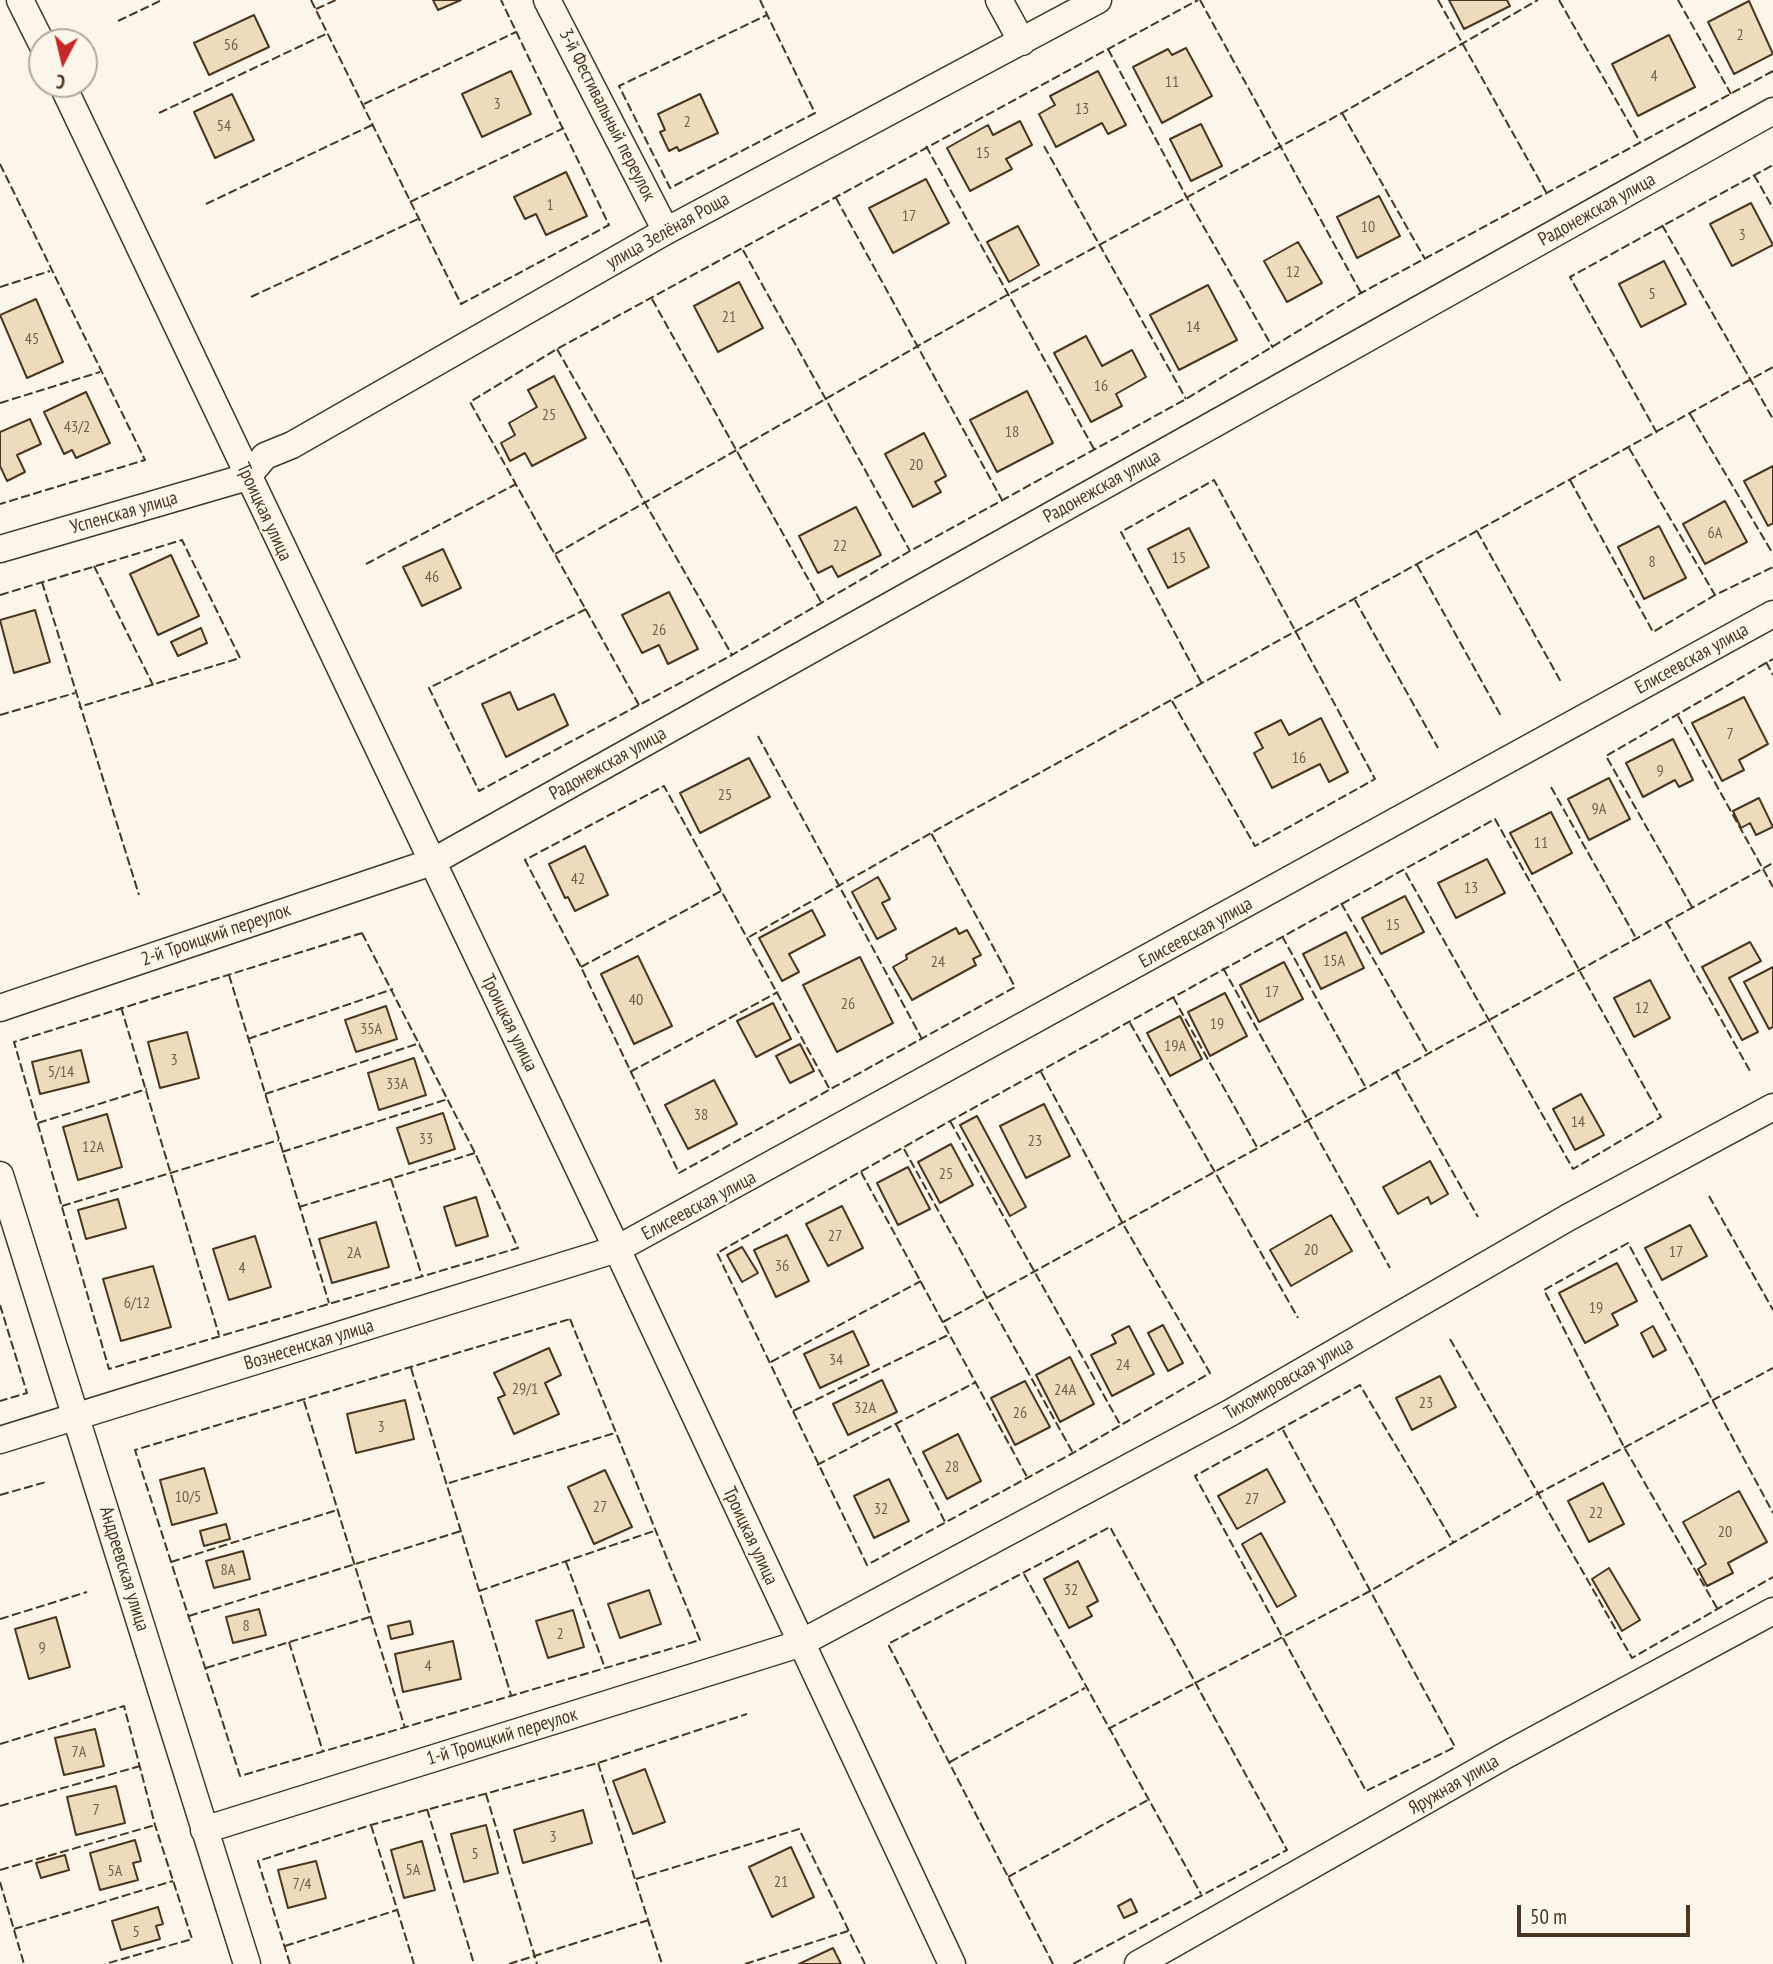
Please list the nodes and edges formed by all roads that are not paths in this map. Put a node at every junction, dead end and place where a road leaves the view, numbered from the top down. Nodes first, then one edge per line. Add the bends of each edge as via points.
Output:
1 (20, 0) edge
2 (547, 0) edge
3 (999, 0) edge
4 (1098, 0) edge
5 (34, 28) edge
6 (1023, 42) junction
7 (69, 98) edge
8 (1773, 111) edge
9 (666, 231) junction
10 (247, 477) junction
11 (0, 549) edge
12 (1773, 614) edge
13 (432, 862) junction
14 (0, 1008) edge
15 (1773, 1107) edge
16 (0, 1175) edge
17 (617, 1249) junction
18 (76, 1416) junction
19 (0, 1440) edge
20 (1773, 1611) edge
21 (799, 1644) junction
22 (204, 1830) junction
23 (247, 1964) edge
24 (952, 1964) edge
25 (1138, 1964) edge

1 - 5 street
2 - 9 street, 3-й Фестивальный переулок
3 - 6 street
4 - 6 street, улица Зелёная Роща
6 - 9 street, улица Зелёная Роща
7 - 10 street, Троицкая улица
8 - 13 street, Радонежская улица
9 - 10 street, улица Зелёная Роща via 292,445 265,456
10 - 11 street, Успенская улица
10 - 13 street, Троицкая улица
12 - 17 street, Елисеевская улица
13 - 14 street, 2-й Троицкий переулок
13 - 17 street, Троицкая улица
15 - 21 street, Тихомировская улица via 1569,1217 1230,1413
16 - 18 street, Андреевская улица
17 - 18 street, Вознесенская улица
17 - 21 street, Троицкая улица
18 - 19 street, Вознесенская улица
18 - 22 street, Андреевская улица
20 - 25 street, Яружная улица via 1506,1755
21 - 22 street, 1-й Троицкий переулок
21 - 24 street, Троицкая улица
22 - 23 street, Андреевская улица

